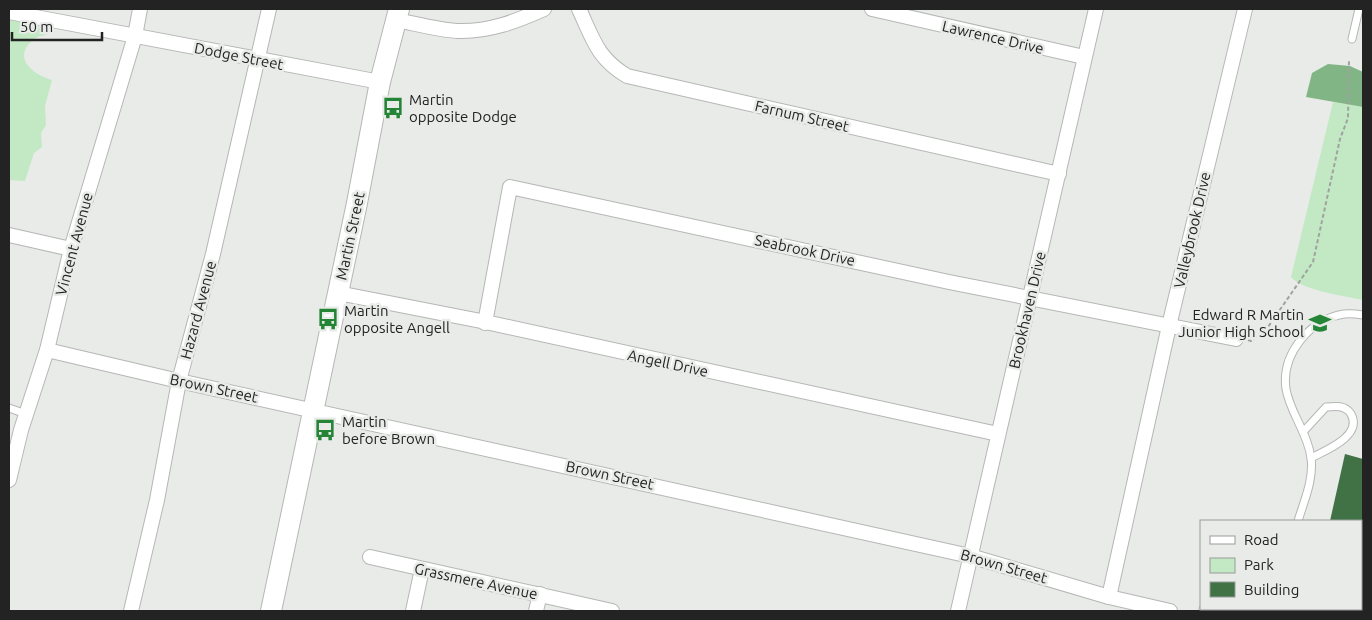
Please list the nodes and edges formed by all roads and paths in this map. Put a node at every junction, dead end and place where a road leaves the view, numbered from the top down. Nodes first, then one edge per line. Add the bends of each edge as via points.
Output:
1 (140, 9) edge
2 (269, 9) edge
3 (544, 9) edge
4 (579, 9) edge
5 (872, 9) edge
6 (1096, 9) edge
7 (1245, 9) edge
8 (1359, 9) edge
9 (9, 12) edge
10 (398, 15) edge
11 (135, 36) junction
12 (1352, 39) dead end
13 (1084, 57) junction
14 (258, 60) junction
15 (1349, 60) dead end
16 (380, 82) junction
17 (1059, 174) junction
18 (9, 235) edge
19 (72, 249) junction
20 (338, 293) junction
21 (1029, 298) junction
22 (1363, 315) edge
23 (484, 323) junction
24 (1170, 326) junction
25 (1236, 338) joint
26 (47, 350) junction
27 (179, 381) junction
28 (9, 408) edge
29 (314, 409) junction
30 (26, 414) junction
31 (1303, 432) junction
32 (998, 434) junction
33 (1311, 458) junction
34 (9, 480) edge
35 (1298, 520) edge
36 (970, 556) junction
37 (370, 557) dead end
38 (422, 569) junction
39 (540, 594) junction
40 (1109, 597) junction
41 (131, 611) edge
42 (271, 611) edge
43 (413, 611) edge
44 (536, 611) edge
45 (612, 611) edge
46 (958, 611) edge
47 (1170, 611) edge

1 - 11 street, Vincent Avenue
2 - 14 street, Hazard Avenue
3 - 10 street via 514,22 459,31
4 - 17 street, Farnum Street via 601,55 627,76
5 - 13 street, Lawrence Drive
6 - 13 street, Brookhaven Drive
7 - 24 street, Valleybrook Drive
8 - 12 lane
9 - 11 street, Dodge Street
10 - 16 street, Martin Street
11 - 14 street, Dodge Street
11 - 19 street, Vincent Avenue
13 - 17 street, Brookhaven Drive
14 - 16 street, Dodge Street
14 - 27 street, Hazard Avenue via 200,308
15 - 25 path via 1348,118 1340,139 1313,262 1268,326 1251,341
16 - 20 street, Martin Street
17 - 21 street, Brookhaven Drive
18 - 19 street
19 - 26 street, Vincent Avenue
20 - 23 street, Angell Drive
20 - 29 street, Martin Street
21 - 23 street, Seabrook Drive via 510,187
21 - 24 street, Seabrook Drive
21 - 32 street, Brookhaven Drive
22 - 31 lane via 1345,314 1324,320 1304,334 1291,355 1286,388
23 - 32 street, Angell Drive
24 - 25 street, Seabrook Drive
24 - 40 street, Valleybrook Drive
26 - 27 street, Brown Street
26 - 30 street, Vincent Avenue
27 - 29 street, Brown Street
27 - 41 street, Hazard Avenue via 157,500
28 - 30 lane
29 - 36 street, Brown Street
29 - 42 street, Martin Street
30 - 34 street, Vincent Avenue
31 - 33 lane
31 - 33 lane via 1326,407 1347,409 1352,416 1354,426 1349,435
32 - 36 street, Brookhaven Drive
33 - 35 lane via 1310,479
36 - 40 street, Brown Street
36 - 46 street, Brookhaven Drive
37 - 38 street, Grassmere Avenue
38 - 39 street, Grassmere Avenue
38 - 43 street
39 - 44 street
39 - 45 street, Grassmere Avenue
40 - 47 street, Brown Street

